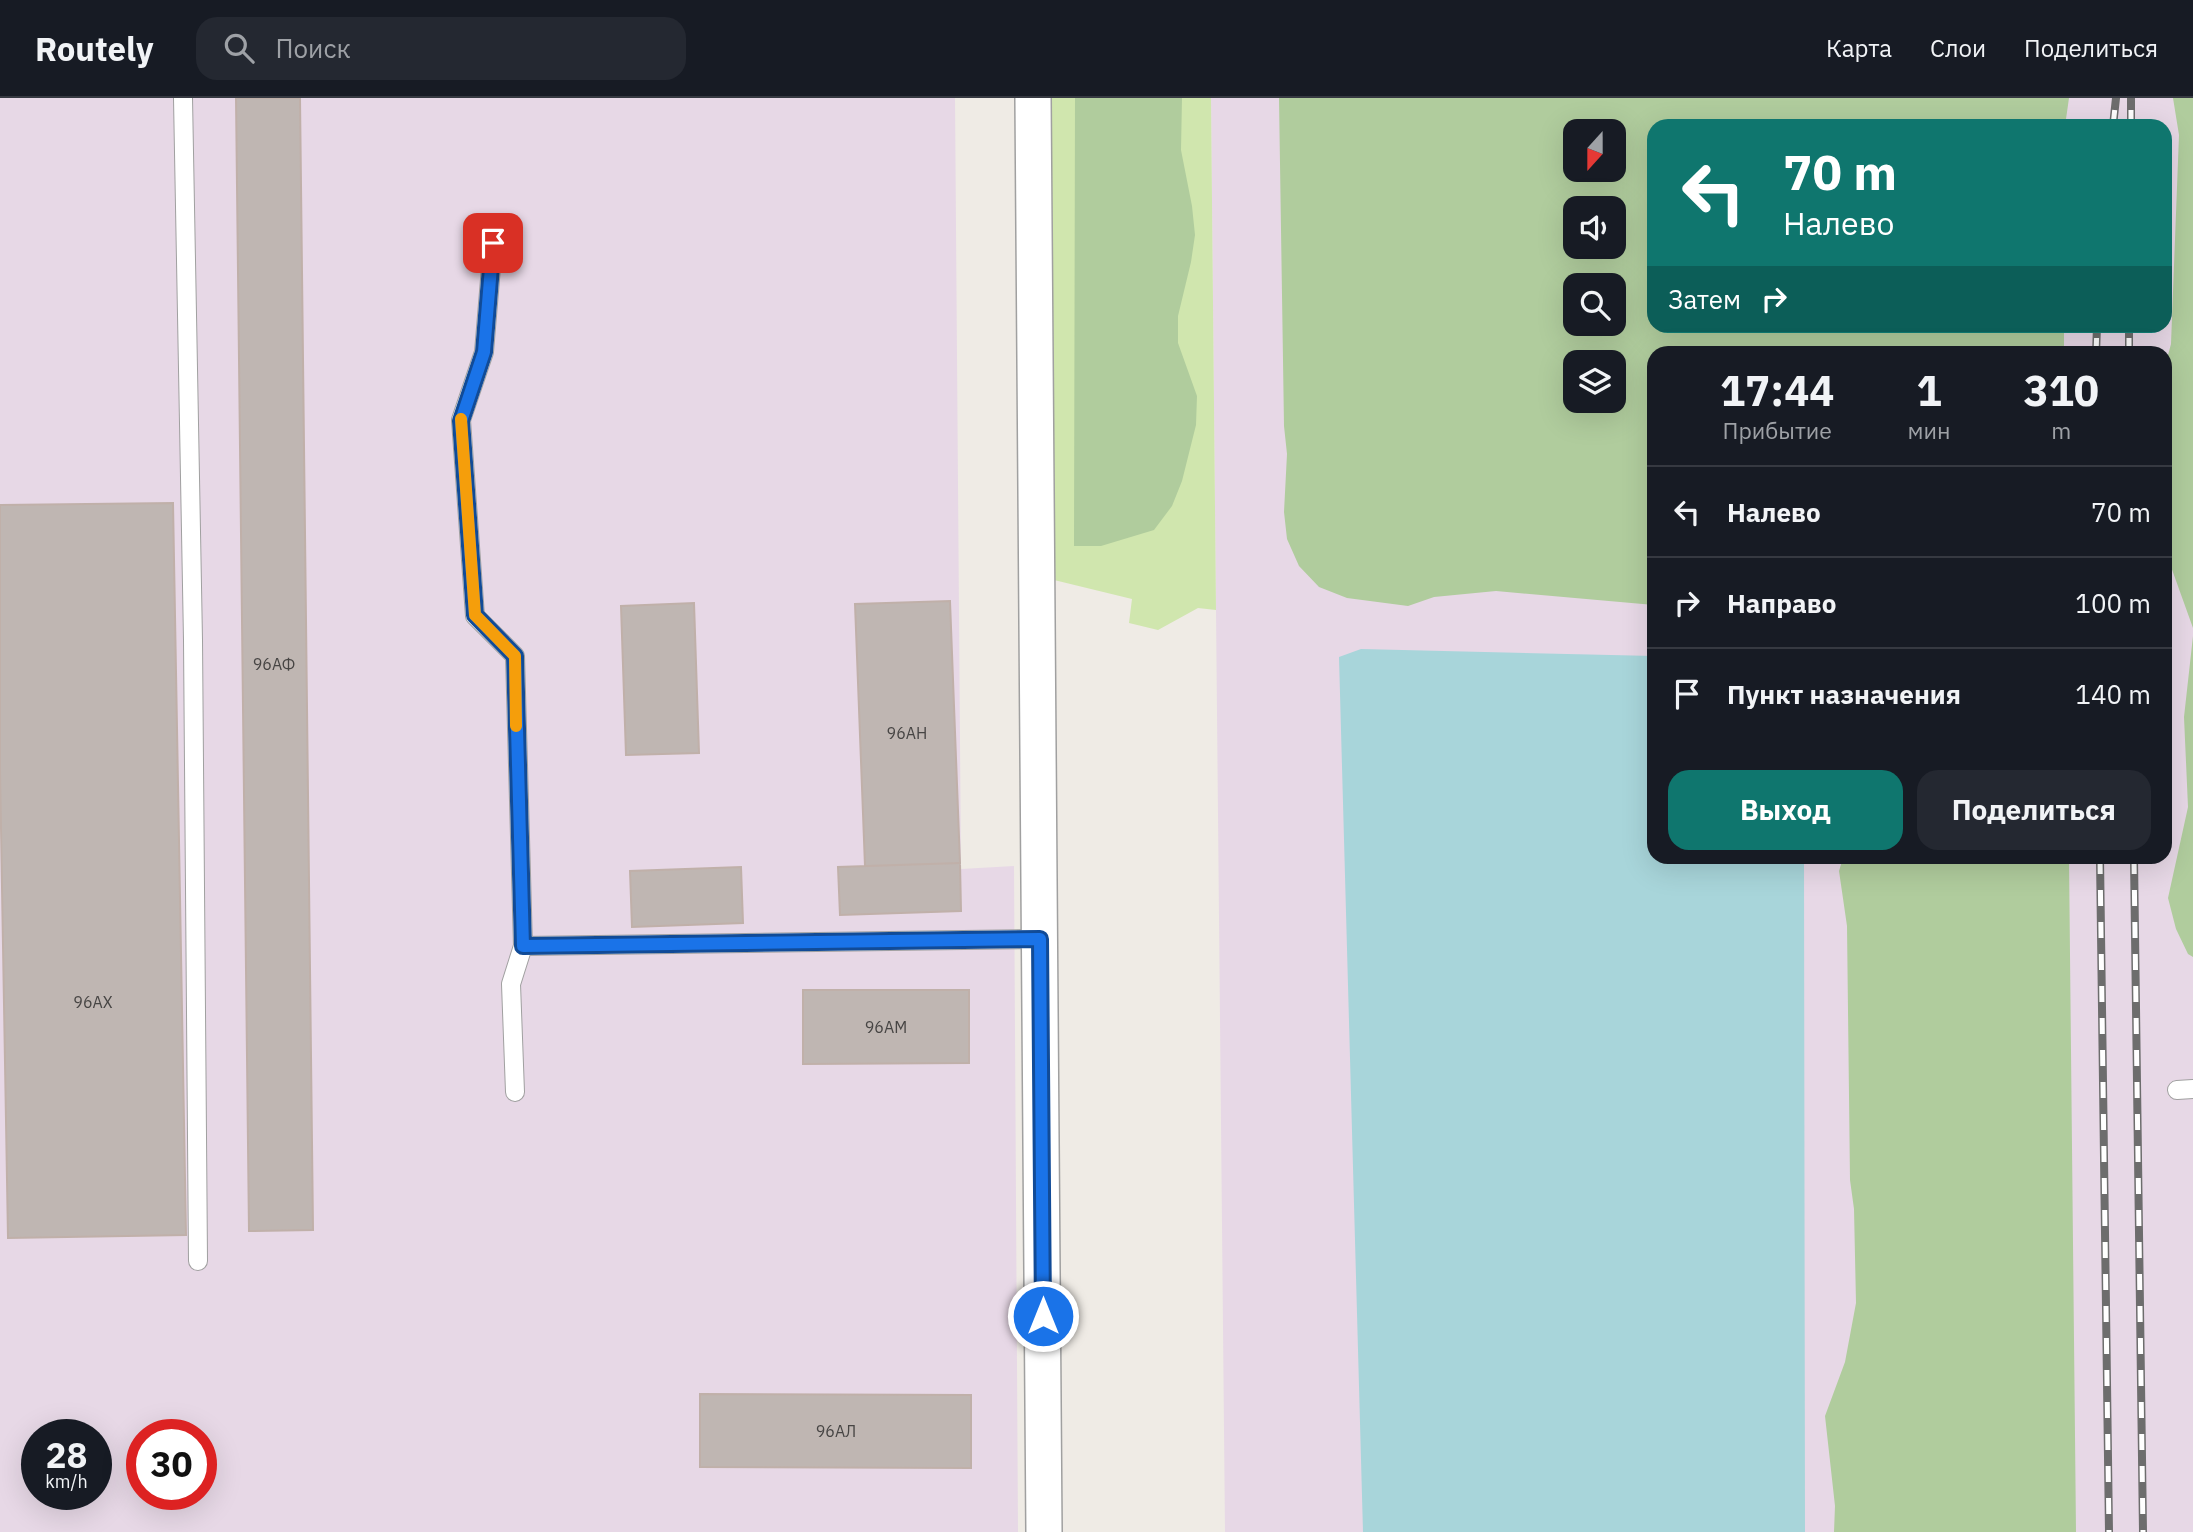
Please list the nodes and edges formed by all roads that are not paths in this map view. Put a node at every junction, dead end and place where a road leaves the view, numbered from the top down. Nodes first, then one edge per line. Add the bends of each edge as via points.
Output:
1 (183, 98) edge
2 (1033, 98) edge
3 (493, 243) dead end
4 (1040, 939) junction
5 (523, 946) junction
6 (515, 1092) dead end
7 (198, 1261) dead end
8 (1044, 1532) edge

1 - 7 lane
2 - 4 street
3 - 5 lane via 484,352 461,421 475,615 515,656
4 - 5 lane
4 - 8 street
5 - 6 lane via 511,984

